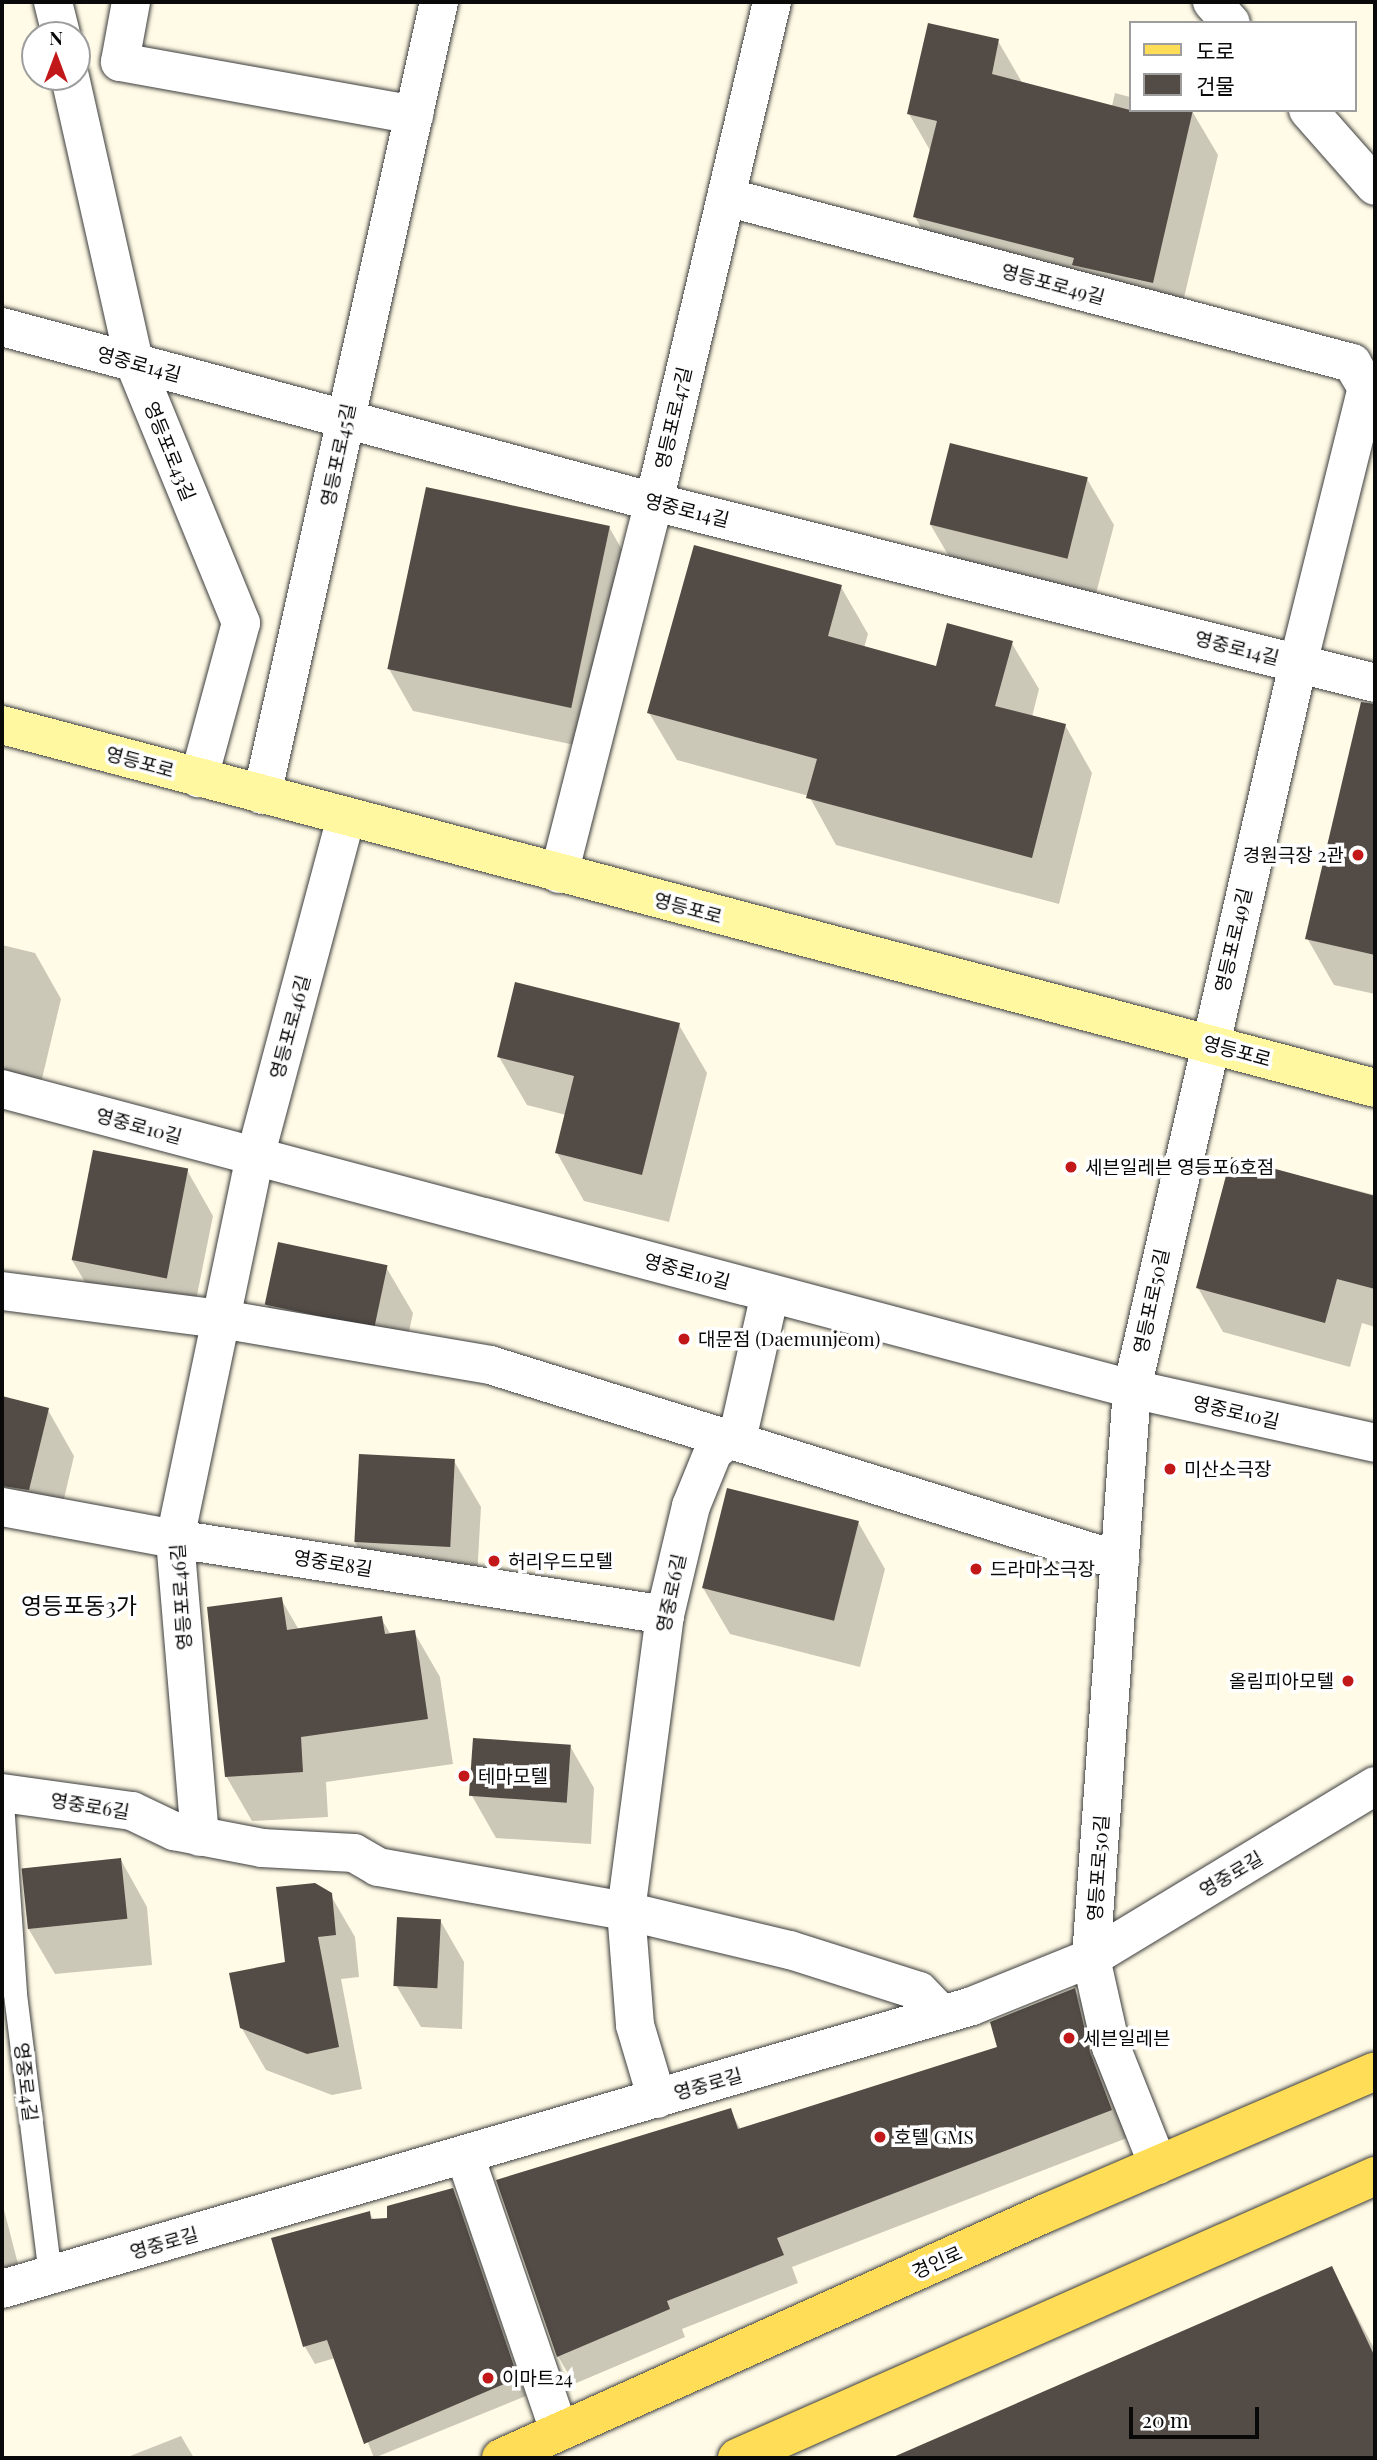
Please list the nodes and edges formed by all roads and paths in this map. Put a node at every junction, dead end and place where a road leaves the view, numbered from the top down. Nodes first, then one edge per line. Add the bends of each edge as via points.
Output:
1 (52, 2) edge
2 (131, 2) edge
3 (439, 2) edge
4 (772, 2) edge
5 (1212, 2) edge
6 (57, 21) edge
7 (1229, 21) edge
8 (73, 91) edge
9 (1310, 112) edge
10 (414, 115) junction
11 (1375, 187) edge
12 (726, 197) junction
13 (2, 327) edge
14 (134, 362) junction
15 (1371, 384) edge
16 (346, 419) junction
17 (654, 502) junction
18 (1298, 664) junction
19 (1375, 683) edge
20 (2, 725) edge
21 (199, 778) junction
22 (262, 795) junction
23 (346, 817) junction
24 (559, 874) junction
25 (1210, 1044) junction
26 (1375, 1088) edge
27 (2, 1090) edge
28 (255, 1157) junction
29 (2, 1292) edge
30 (770, 1293) junction
31 (221, 1319) junction
32 (1132, 1389) junction
33 (727, 1441) junction
34 (1375, 1443) edge
35 (2, 1507) edge
36 (175, 1539) junction
37 (1120, 1561) junction
38 (665, 1615) junction
39 (1375, 1786) edge
40 (2, 1793) edge
41 (2, 1802) edge
42 (200, 1837) junction
43 (626, 1911) junction
44 (1091, 1958) junction
45 (8, 1996) edge
46 (942, 2015) junction
47 (1375, 2071) edge
48 (657, 2099) junction
49 (465, 2156) junction
50 (1158, 2165) junction
51 (1375, 2176) edge
52 (50, 2277) junction
53 (2, 2289) edge
54 (559, 2431) junction
55 (500, 2458) edge
56 (737, 2458) edge

1 - 6 street
2 - 10 street via 120,62
3 - 10 street, 영등포로45길
4 - 12 street, 영등포로47길
5 - 7 street
8 - 14 street, 영등포로43길
9 - 11 street
10 - 16 street, 영등포로45길
12 - 15 street, 영등포로49길 via 1352,363
12 - 17 street, 영등포로47길
13 - 14 street, 영중로14길
14 - 16 street, 영중로14길
14 - 21 street, 영등포로43길 via 241,623
15 - 18 street, 영등포로49길
16 - 17 street, 영중로14길
16 - 22 street, 영등포로45길
17 - 18 street, 영중로14길
17 - 24 street, 영등포로47길
18 - 19 street, 영중로14길
18 - 25 street, 영등포로49길
20 - 21 main road, 영등포로
21 - 22 main road, 영등포로
22 - 23 main road, 영등포로
23 - 24 main road, 영등포로
23 - 28 street, 영등포로46길
24 - 25 main road, 영등포로
25 - 26 main road, 영등포로
25 - 32 street, 영등포로50길
27 - 28 street, 영중로10길
28 - 30 street, 영중로10길
28 - 31 street, 영등포로46길
29 - 31 street
30 - 32 street, 영중로10길
30 - 33 street, 영중로6길 via 739,1431
31 - 33 street via 490,1365
31 - 36 street, 영등포로46길
32 - 34 street, 영중로10길
32 - 37 street, 영등포로50길
33 - 37 street
33 - 38 street, 영중로6길 via 713,1452 691,1506
35 - 36 street, 영중로8길
36 - 38 street, 영중로8길
36 - 42 street, 영등포로46길
37 - 44 street, 영등포로50길
38 - 43 street, 영중로6길
39 - 44 street, 영중로길
40 - 42 street, 영중로6길 via 132,1811 174,1831
41 - 45 lane, 영중로4길
42 - 43 street, 영중로6길 via 262,1848 354,1853 378,1867
43 - 46 street, 영중로6길 via 790,1950 919,1991
43 - 48 street, 영중로6길 via 635,2025
44 - 46 street, 영중로길
44 - 50 street, 영등포로50길 via 1111,2046
45 - 52 lane, 영중로4길
46 - 48 street, 영중로길
47 - 50 main road, 경인로
48 - 49 street, 영중로길
49 - 52 street, 영중로길
49 - 54 street
50 - 54 main road, 경인로
51 - 56 main road
52 - 53 street, 영중로길
54 - 55 main road, 경인로

